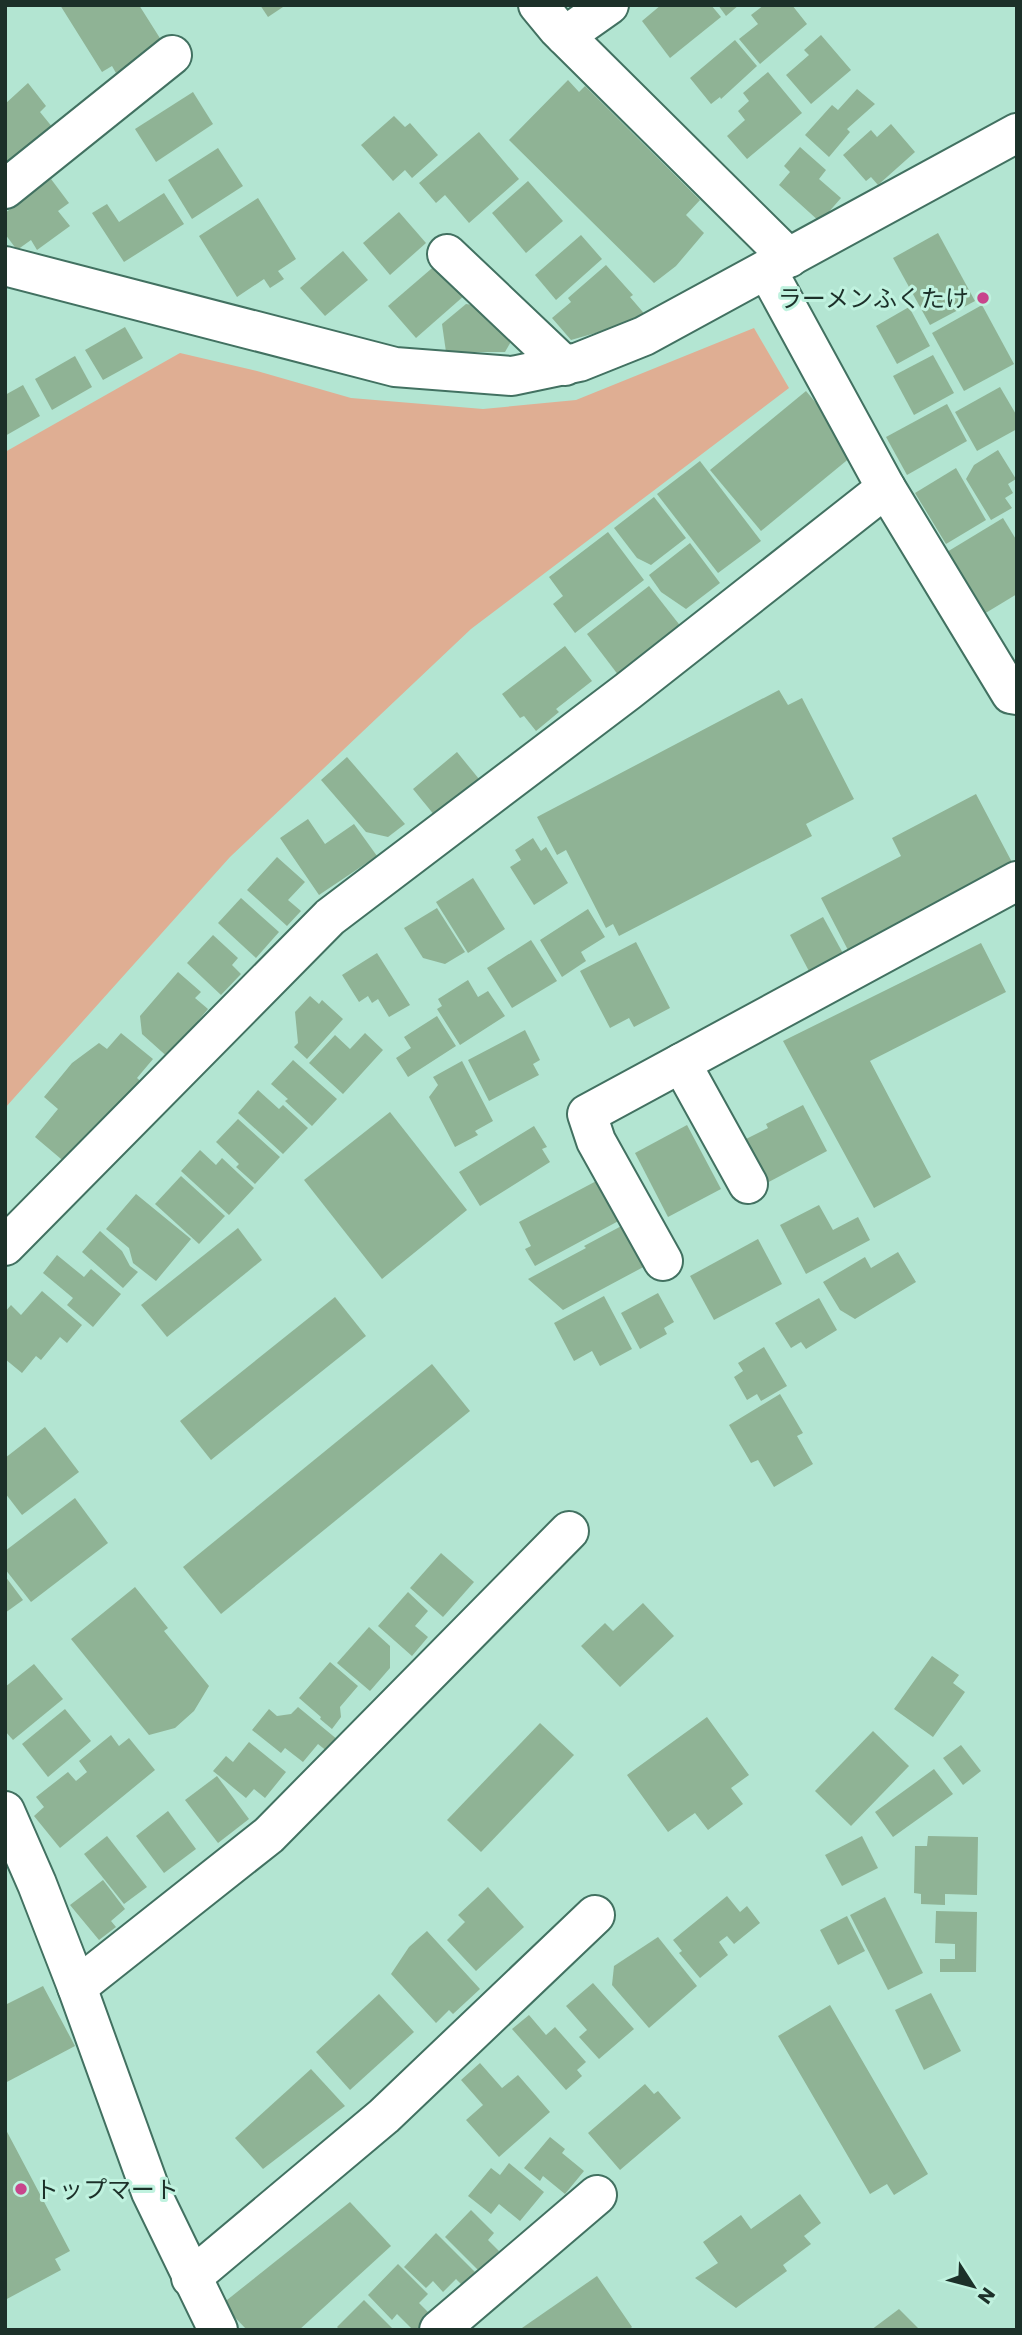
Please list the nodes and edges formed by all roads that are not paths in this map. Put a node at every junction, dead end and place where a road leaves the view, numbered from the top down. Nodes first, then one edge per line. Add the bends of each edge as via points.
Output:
1 (538, 5) edge
2 (609, 5) edge
3 (565, 36) junction
4 (172, 55) dead end
5 (1017, 133) edge
6 (5, 189) edge
7 (447, 254) dead end
8 (778, 264) junction
9 (5, 266) edge
10 (565, 366) junction
11 (886, 488) junction
12 (1017, 695) edge
13 (1017, 881) edge
14 (681, 1063) junction
15 (748, 1184) dead end
16 (5, 1247) edge
17 (663, 1261) dead end
18 (569, 1531) dead end
19 (5, 1811) edge
20 (595, 1915) dead end
21 (77, 1987) junction
22 (597, 2195) dead end
23 (191, 2278) junction
24 (218, 2330) edge
25 (439, 2330) edge

1 - 3 street
2 - 3 street
3 - 8 street
4 - 6 street
5 - 8 street
7 - 10 street
8 - 10 street via 644,336
8 - 11 street
9 - 10 street via 395,367 512,376
11 - 12 street via 1011,694
11 - 16 street via 330,917
13 - 14 street
14 - 15 street
14 - 17 street via 587,1114 596,1141
18 - 21 street via 269,1835
19 - 21 street
20 - 23 street via 384,2116
21 - 23 street via 151,2192
22 - 25 street
23 - 24 street

